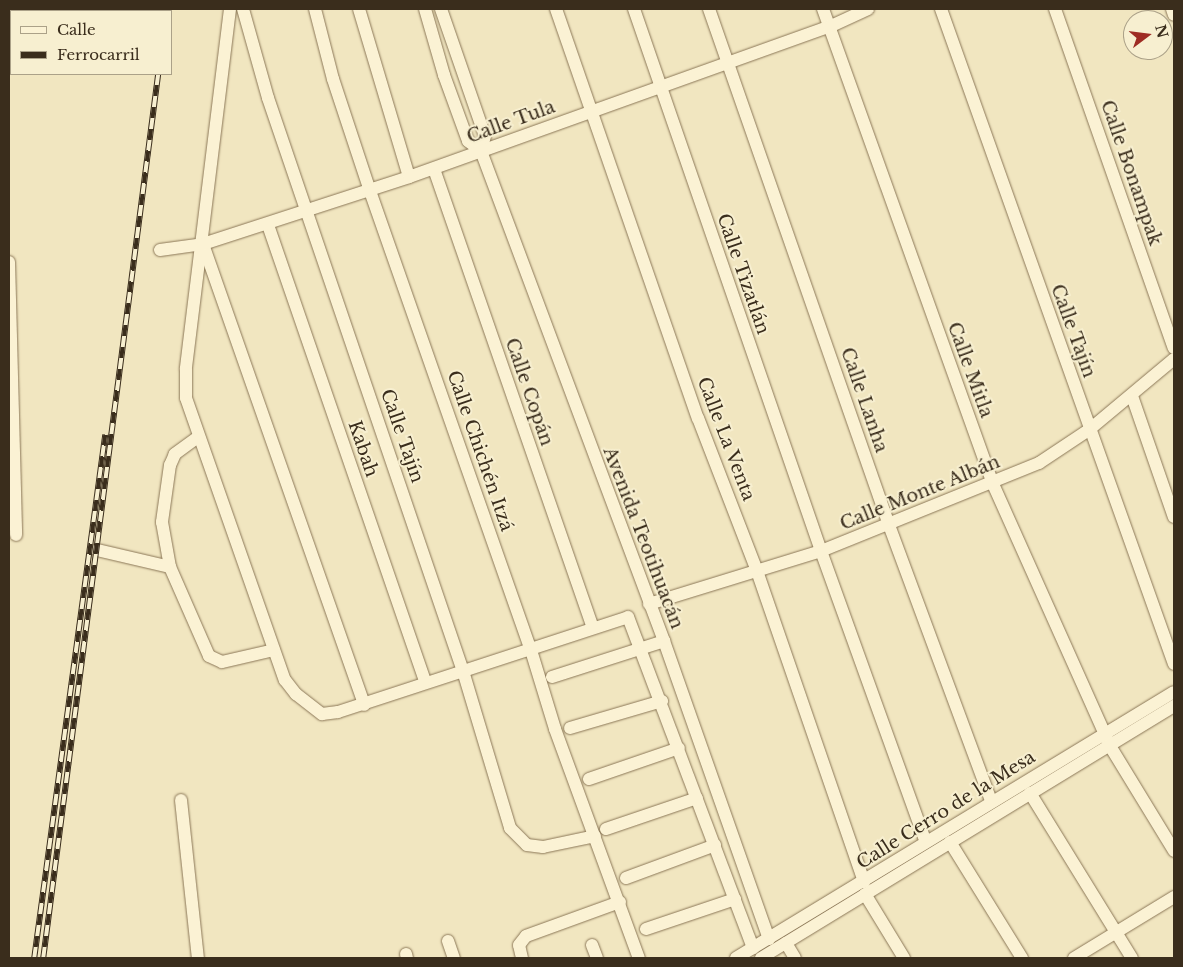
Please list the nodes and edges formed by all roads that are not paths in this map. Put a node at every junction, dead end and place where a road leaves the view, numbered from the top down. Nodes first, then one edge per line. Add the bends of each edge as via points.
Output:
1 (230, 9) edge
2 (243, 9) edge
3 (315, 9) edge
4 (359, 9) edge
5 (425, 9) edge
6 (441, 9) edge
7 (556, 9) edge
8 (634, 9) edge
9 (709, 9) edge
10 (823, 9) edge
11 (868, 9) edge
12 (941, 9) edge
13 (1055, 9) edge
14 (1172, 9) edge
15 (1174, 15) edge
16 (829, 27) junction
17 (727, 63) junction
18 (660, 87) junction
19 (591, 111) junction
20 (481, 151) junction
21 (434, 169) junction
22 (409, 178) junction
23 (370, 190) junction
24 (307, 212) junction
25 (268, 225) junction
26 (203, 244) junction
27 (160, 250) dead end
28 (9, 262) edge
29 (1174, 348) edge
30 (1174, 359) edge
31 (1132, 396) junction
32 (1090, 429) junction
33 (198, 437) junction
34 (993, 484) junction
35 (1174, 517) edge
36 (890, 525) junction
37 (16, 535) dead end
38 (97, 550) dead end
39 (820, 551) junction
40 (170, 567) junction
41 (758, 571) junction
42 (649, 604) junction
43 (593, 627) junction
44 (664, 642) junction
45 (530, 648) junction
46 (643, 649) junction
47 (274, 650) junction
48 (1174, 664) edge
49 (463, 671) junction
50 (552, 677) dead end
51 (426, 683) junction
52 (1174, 692) edge
53 (662, 701) junction
54 (364, 705) junction
55 (1174, 706) edge
56 (570, 728) dead end
57 (1107, 741) junction
58 (679, 748) junction
59 (589, 779) dead end
60 (1030, 793) junction
61 (697, 798) junction
62 (181, 800) dead end
63 (991, 802) junction
64 (606, 829) dead end
65 (731, 832) junction
66 (595, 836) junction
67 (714, 842) junction
68 (926, 842) junction
69 (950, 842) junction
70 (1174, 851) edge
71 (626, 878) dead end
72 (864, 888) junction
73 (1174, 897) edge
74 (735, 899) junction
75 (620, 902) junction
76 (646, 929) dead end
77 (1117, 933) junction
78 (769, 939) junction
79 (448, 942) dead end
80 (786, 943) junction
81 (592, 945) dead end
82 (757, 953) edge
83 (198, 958) edge
84 (454, 958) edge
85 (522, 958) edge
86 (596, 958) edge
87 (640, 958) edge
88 (736, 958) edge
89 (794, 958) edge
90 (904, 958) edge
91 (1022, 958) edge
92 (1074, 958) edge
93 (1132, 958) edge

1 - 26 street
2 - 24 street, Calle Tajín via 268,98
3 - 23 street, Calle Chichén Itzá via 333,79
4 - 22 street
5 - 20 street via 468,141
6 - 20 street via 485,136
7 - 19 street, Calle La Venta
8 - 18 street, Calle Tizatlán
9 - 17 street, Calle Lanha
10 - 16 street, Calle Mitla
11 - 16 street, Calle Tula
12 - 32 street, Calle Tajín
13 - 29 street, Calle Bonampak
14 - 15 street
16 - 17 street, Calle Tula
16 - 34 street, Calle Mitla
17 - 18 street, Calle Tula
17 - 36 street, Calle Lanha
18 - 19 street, Calle Tula
18 - 39 street, Calle Tizatlán
19 - 20 street, Calle Tula
19 - 41 street, Calle La Venta via 698,418
20 - 21 street, Calle Tula
20 - 42 street, Avenida Teotihuacán
21 - 22 street, Calle Tula
21 - 43 street, Calle Copán
22 - 23 street, Calle Tula
23 - 24 street, Calle Tula
23 - 45 street, Calle Chichén Itzá
24 - 25 street, Calle Tula
24 - 49 street, Calle Tajín
25 - 26 street, Calle Tula
25 - 51 street, Kabah
26 - 27 street, Calle Tula
26 - 33 street via 186,369 186,398
26 - 54 street
28 - 37 street
30 - 31 street, Calle Monte Albán
31 - 32 street, Calle Monte Albán
31 - 35 street
32 - 34 street, Calle Monte Albán via 1040,463
32 - 48 street, Calle Tajín
33 - 40 street via 175,454 170,465 162,522
33 - 47 street
34 - 36 street, Calle Monte Albán
34 - 57 street, Calle Mitla
36 - 39 street, Calle Monte Albán
36 - 63 street, Calle Lanha
38 - 40 street
39 - 41 street, Calle Monte Albán
39 - 68 street, Calle Tizatlán
40 - 47 street via 209,656 222,662
41 - 42 street, Calle Monte Albán
41 - 72 street, Calle La Venta
42 - 44 street, Avenida Teotihuacán
43 - 45 street
43 - 46 street via 628,617
44 - 46 street
44 - 65 street, Avenida Teotihuacán
45 - 49 street
45 - 66 street, Calle Chichén Itzá via 555,729
46 - 50 street
46 - 53 street
47 - 54 street via 290,688 322,714
49 - 51 street
49 - 66 street, Calle Tajín via 510,828 517,838 527,845 543,847
51 - 54 street
52 - 57 street, Calle Cerro de la Mesa
53 - 56 street
53 - 58 street
55 - 57 street, Calle Cerro de la Mesa
57 - 60 street, Calle Cerro de la Mesa
57 - 63 street, Calle Cerro de la Mesa
57 - 70 street, Calle Mitla
58 - 59 street
58 - 61 street
60 - 69 street, Calle Cerro de la Mesa
60 - 77 street
61 - 64 street
61 - 67 street
62 - 83 street
63 - 68 street, Calle Cerro de la Mesa
65 - 67 street
65 - 78 street, Avenida Teotihuacán
66 - 75 street, Calle Chichén Itzá
67 - 71 street
67 - 74 street
68 - 72 street, Calle Cerro de la Mesa
69 - 72 street, Calle Cerro de la Mesa
69 - 91 street
72 - 78 street, Calle Cerro de la Mesa
72 - 80 street, Calle Cerro de la Mesa
72 - 90 street, Calle La Venta
73 - 77 street
74 - 76 street
74 - 82 street
75 - 85 street via 526,936 519,945
75 - 87 street, Calle Chichén Itzá
77 - 92 street
77 - 93 street
78 - 82 street, Calle Cerro de la Mesa
79 - 84 street
80 - 82 street, Calle Cerro de la Mesa
80 - 89 street
81 - 86 street
82 - 88 street, Calle Cerro de la Mesa

